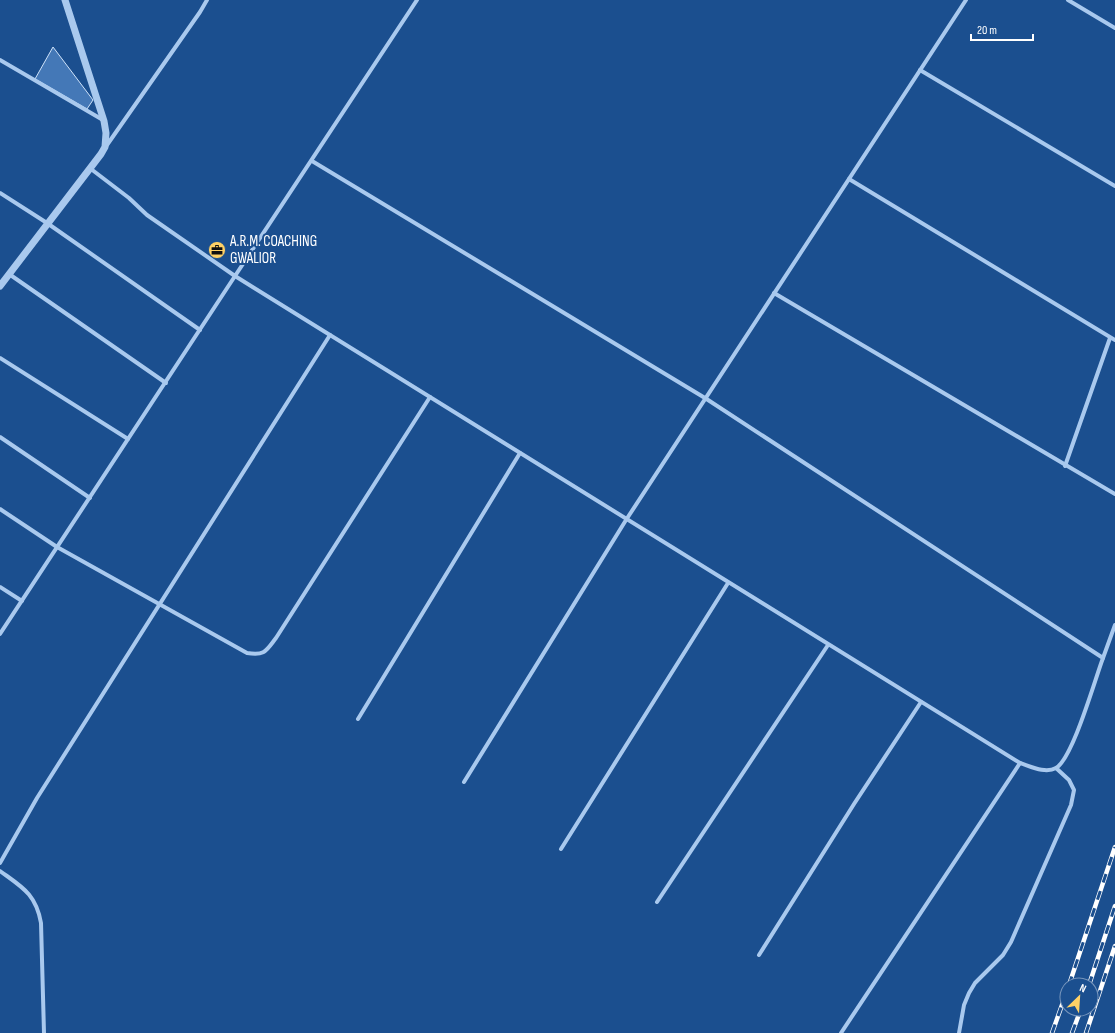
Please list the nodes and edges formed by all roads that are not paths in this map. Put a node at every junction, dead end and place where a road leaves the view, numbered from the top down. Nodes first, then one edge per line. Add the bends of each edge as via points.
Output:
1 (65, 0) edge
2 (207, 0) edge
3 (417, 0) edge
4 (966, 0) edge
5 (1068, 0) edge
6 (1115, 28) edge
7 (0, 60) edge
8 (920, 70) junction
9 (104, 121) junction
10 (105, 147) junction
11 (312, 161) junction
12 (90, 168) junction
13 (849, 179) junction
14 (1115, 186) edge
15 (0, 193) edge
16 (47, 223) junction
17 (8, 274) junction
18 (235, 276) junction
19 (0, 286) edge
20 (774, 293) junction
21 (200, 330) junction
22 (330, 335) junction
23 (1110, 338) junction
24 (1115, 340) edge
25 (0, 358) edge
26 (166, 382) junction
27 (430, 397) junction
28 (706, 398) junction
29 (0, 436) edge
30 (128, 439) junction
31 (520, 453) junction
32 (1065, 466) junction
33 (1115, 494) edge
34 (90, 498) junction
35 (0, 509) edge
36 (626, 520) junction
37 (58, 547) junction
38 (728, 583) junction
39 (0, 587) edge
40 (22, 601) junction
41 (159, 605) junction
42 (1115, 626) edge
43 (0, 634) edge
44 (828, 645) junction
45 (1103, 658) junction
46 (921, 702) junction
47 (358, 719) dead end
48 (1020, 763) junction
49 (1056, 768) junction
50 (464, 782) dead end
51 (561, 849) dead end
52 (0, 863) edge
53 (0, 871) edge
54 (657, 902) dead end
55 (759, 955) dead end
56 (44, 1033) edge
57 (841, 1033) edge
58 (959, 1033) edge

1 - 9 street
2 - 10 street
3 - 11 street
4 - 8 street
5 - 6 street
7 - 9 street
8 - 13 street
8 - 14 street
9 - 10 street
10 - 12 street
11 - 18 street
11 - 28 street
12 - 16 street
12 - 18 street via 147,215
13 - 20 street
13 - 23 street
15 - 16 street
16 - 17 street
16 - 21 street
17 - 19 street
17 - 26 street
18 - 21 street
18 - 22 street
20 - 28 street
20 - 32 street
21 - 26 street
22 - 27 street
22 - 41 street
23 - 24 street
23 - 32 street
25 - 30 street
26 - 30 street
27 - 31 street
27 - 41 street via 266,651 257,655 247,653
28 - 36 street
28 - 45 street
29 - 34 street
30 - 34 street
31 - 36 street
31 - 47 street
32 - 33 street
34 - 37 street
35 - 37 street
36 - 38 street
36 - 50 street
37 - 40 street
37 - 41 street
38 - 44 street
38 - 51 street
39 - 40 street
40 - 43 street
41 - 52 street via 37,798
42 - 45 street
44 - 46 street
44 - 54 street
45 - 49 street via 1074,741
46 - 48 street
46 - 55 street
48 - 49 street via 1043,770
48 - 57 street
49 - 58 street via 1069,780 1074,790 1071,805 1011,942 1003,955 975,983 969,993 964,1004
53 - 56 street via 34,899 39,910

